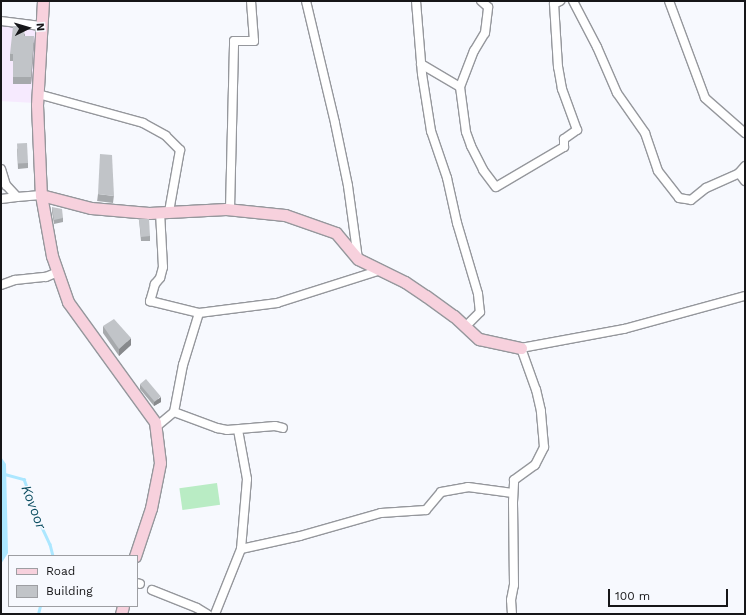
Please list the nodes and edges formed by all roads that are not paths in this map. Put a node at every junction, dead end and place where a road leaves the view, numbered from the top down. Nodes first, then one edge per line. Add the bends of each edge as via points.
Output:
1 (43, 1) edge
2 (251, 1) edge
3 (306, 1) edge
4 (416, 1) edge
5 (481, 1) edge
6 (560, 1) edge
7 (573, 1) edge
8 (669, 1) edge
9 (1, 21) edge
10 (41, 26) junction
11 (421, 64) junction
12 (460, 87) junction
13 (38, 94) junction
14 (745, 133) edge
15 (745, 166) edge
16 (1, 169) edge
17 (740, 173) junction
18 (745, 181) edge
19 (41, 195) junction
20 (17, 197) junction
21 (1, 199) edge
22 (230, 209) junction
23 (164, 212) junction
24 (358, 259) junction
25 (381, 270) junction
26 (58, 272) junction
27 (1, 285) edge
28 (745, 296) edge
29 (199, 313) junction
30 (466, 326) junction
31 (521, 348) junction
32 (174, 412) junction
33 (156, 427) junction
34 (284, 428) dead end
35 (238, 430) junction
36 (513, 493) junction
37 (241, 549) junction
38 (135, 555) edge
39 (152, 590) dead end
40 (207, 614) edge
41 (215, 614) edge
42 (512, 614) edge

1 - 10 main road
2 - 22 street via 254,41 234,41
3 - 24 street via 337,131
4 - 11 street
5 - 12 street via 488,7 485,33 474,51
6 - 12 street via 554,4 558,67 562,89 577,130 564,139 564,147 496,187 483,170 471,146 466,132
7 - 17 street via 597,46 617,93 645,133 658,171 679,198 691,200 706,188
8 - 14 street via 705,98
9 - 10 street
10 - 13 main road
11 - 12 street
11 - 30 street via 431,131 447,178 478,294 480,312
13 - 19 main road
13 - 23 street via 143,123 166,136 180,150
15 - 17 street
16 - 20 street via 6,185
17 - 18 street
19 - 20 street
19 - 23 main road via 91,208
19 - 26 main road via 52,256
20 - 21 street
22 - 23 main road
22 - 24 main road via 285,215 336,233
23 - 29 street via 163,267 150,301
24 - 25 main road
25 - 29 street via 276,303
25 - 30 main road via 426,296
26 - 27 street via 46,277 15,280
26 - 33 main road via 68,302 155,422
28 - 31 street via 624,329
29 - 32 street via 183,365
30 - 31 main road via 479,339
31 - 36 street via 542,411 544,447 535,465 514,480
32 - 33 street
32 - 35 street via 217,428
33 - 38 main road via 160,463 151,508
34 - 35 street via 262,426
35 - 37 street via 247,479
36 - 37 street via 468,487 441,492 426,510 380,513 300,536
36 - 42 street
37 - 41 street
39 - 40 street

